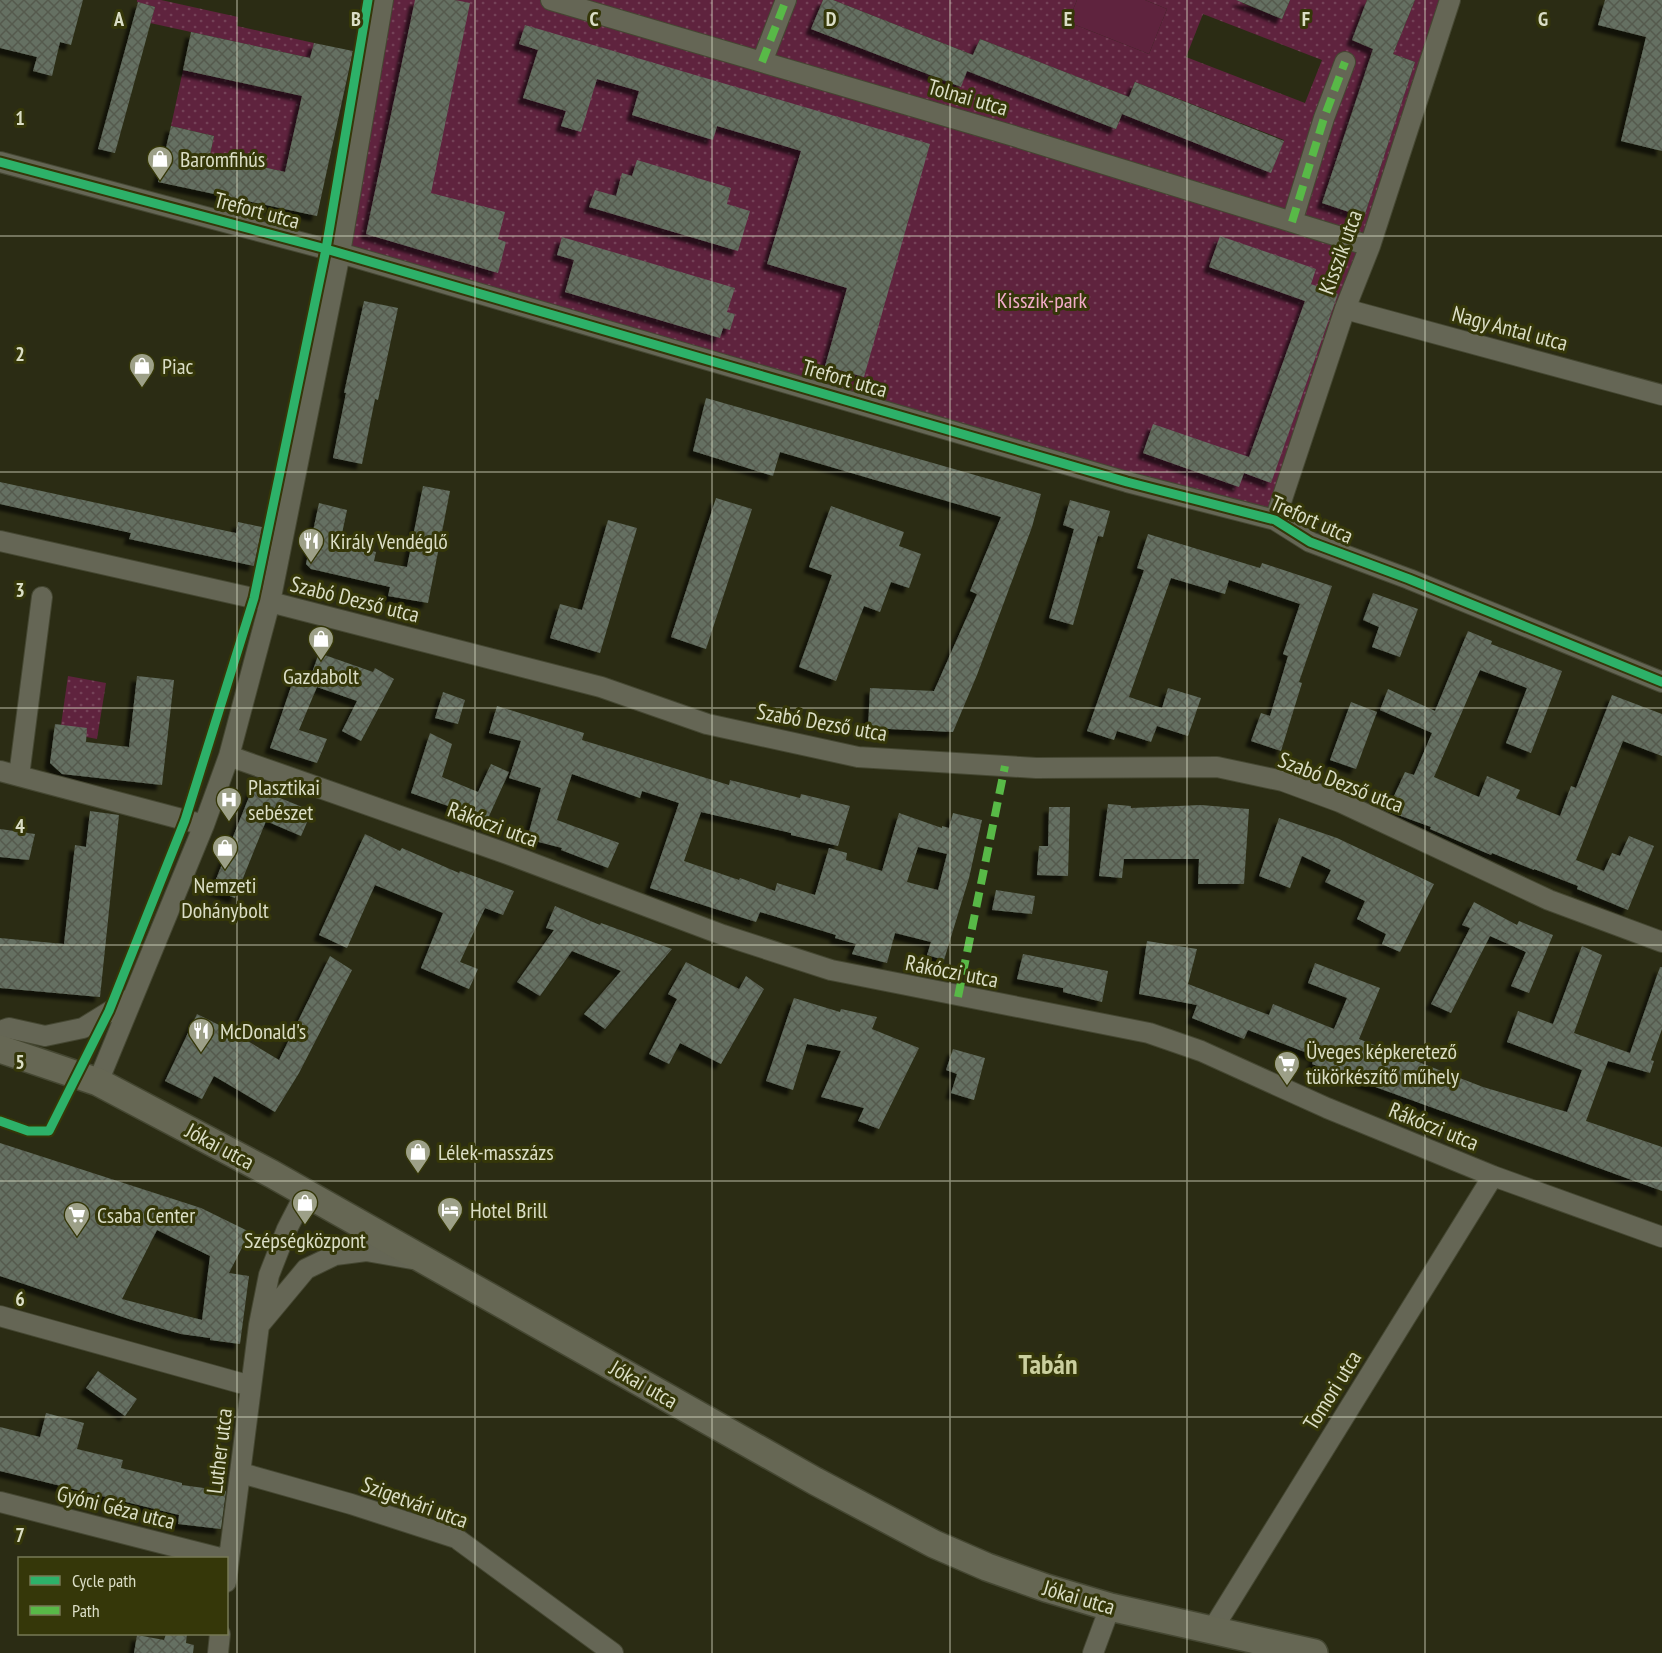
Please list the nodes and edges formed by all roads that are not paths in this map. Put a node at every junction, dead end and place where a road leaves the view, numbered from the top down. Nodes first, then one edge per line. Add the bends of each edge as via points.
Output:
1 (383, 0) edge
2 (551, 0) edge
3 (786, 0) edge
4 (1450, 0) edge
5 (762, 62) junction
6 (1345, 62) dead end
7 (0, 162) edge
8 (1292, 222) junction
9 (1370, 246) junction
10 (340, 253) junction
11 (1346, 309) junction
12 (1662, 395) edge
13 (1275, 520) junction
14 (0, 541) edge
15 (42, 597) dead end
16 (270, 602) junction
17 (1662, 682) edge
18 (229, 756) junction
19 (9, 773) edge
20 (204, 825) junction
21 (1662, 942) edge
22 (133, 997) junction
23 (0, 1031) edge
24 (0, 1049) edge
25 (98, 1082) junction
26 (1493, 1176) junction
27 (306, 1192) junction
28 (1662, 1237) edge
29 (430, 1262) junction
30 (9, 1318) edge
31 (259, 1325) junction
32 (251, 1386) junction
33 (241, 1473) junction
34 (0, 1502) edge
35 (213, 1557) edge
36 (226, 1557) edge
37 (1110, 1607) junction
38 (1212, 1630) junction
39 (220, 1635) edge
40 (218, 1653) edge
41 (614, 1653) edge
42 (1093, 1653) edge
43 (1314, 1653) edge

1 - 10 street
2 - 5 street, Tolnai utca
3 - 5 street
4 - 9 street, Kisszik utca
5 - 8 street, Tolnai utca
6 - 8 street
7 - 10 street, Trefort utca
8 - 9 street, Tolnai utca
9 - 11 street, Kisszik utca
10 - 13 street, Trefort utca via 1127,482
10 - 16 street
11 - 12 street, Nagy Antal utca
11 - 13 street, Kisszik utca
13 - 17 street, Trefort utca via 1310,542
14 - 16 street, Szabó Dezső utca
15 - 19 street
16 - 18 street
16 - 21 street, Szabó Dezső utca via 601,687 707,724 858,757 1036,768 1217,767 1283,781 1340,802 1549,900
18 - 20 street
18 - 26 street, Rákóczi utca via 723,935 831,970 1149,1033 1201,1051
19 - 20 street
20 - 22 street
22 - 23 street via 83,1028 45,1036 9,1028
22 - 25 street
24 - 25 main road, Jókai utca
25 - 27 main road, Jókai utca
26 - 28 street, Rákóczi utca
26 - 38 street, Tomori utca
27 - 29 main road, Jókai utca
27 - 31 street, Luther utca via 269,1275
29 - 31 street via 366,1251 335,1255 306,1269
29 - 37 main road, Jókai utca via 934,1545 1036,1585
30 - 32 street
31 - 32 street, Luther utca
32 - 33 street, Luther utca
33 - 36 street, Luther utca
33 - 41 street, Szigetvári utca via 456,1538
34 - 35 street, Gyóni Géza utca
37 - 38 main road, Jókai utca
37 - 42 street
38 - 43 main road, Jókai utca
39 - 40 street

